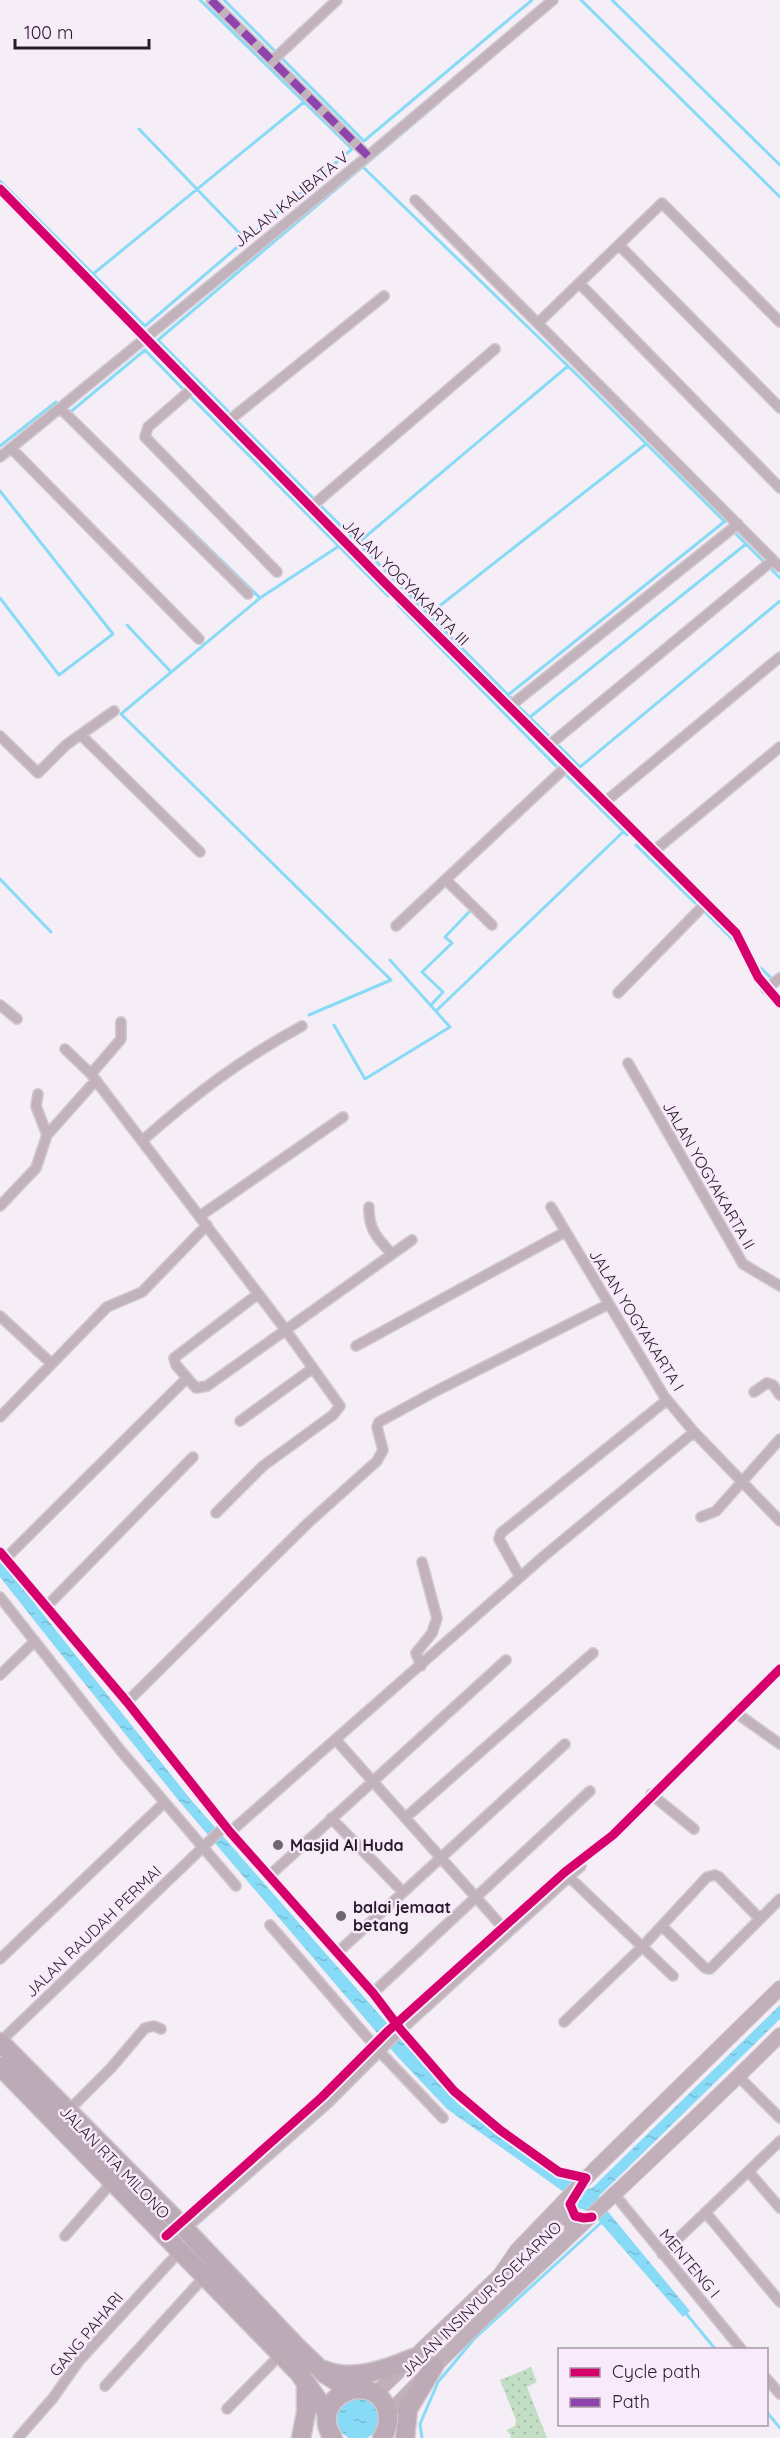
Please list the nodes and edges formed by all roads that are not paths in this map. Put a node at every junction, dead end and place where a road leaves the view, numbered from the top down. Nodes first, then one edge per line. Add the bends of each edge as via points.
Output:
1 (211, 0) edge
2 (337, 0) edge
3 (553, 0) edge
4 (273, 60) junction
5 (368, 156) junction
6 (0, 189) edge
7 (415, 200) dead end
8 (619, 245) junction
9 (579, 283) junction
10 (384, 296) dead end
11 (780, 322) edge
12 (538, 323) junction
13 (145, 339) junction
14 (495, 349) dead end
15 (193, 388) junction
16 (60, 408) junction
17 (780, 408) edge
18 (227, 422) junction
19 (11, 448) junction
20 (0, 457) edge
21 (780, 488) edge
22 (311, 507) junction
23 (738, 524) junction
24 (777, 563) edge
25 (277, 572) dead end
26 (248, 594) dead end
27 (199, 639) dead end
28 (780, 657) edge
29 (509, 707) junction
30 (114, 711) dead end
31 (0, 736) edge
32 (82, 736) junction
33 (548, 746) junction
34 (780, 747) edge
35 (567, 765) junction
36 (605, 802) junction
37 (654, 851) junction
38 (200, 852) dead end
39 (446, 880) junction
40 (706, 903) junction
41 (492, 925) dead end
42 (396, 926) dead end
43 (780, 978) edge
44 (766, 989) junction
45 (618, 993) dead end
46 (780, 1003) edge
47 (0, 1005) edge
48 (17, 1019) dead end
49 (122, 1022) dead end
50 (302, 1026) dead end
51 (65, 1049) dead end
52 (628, 1063) dead end
53 (93, 1077) junction
54 (38, 1094) dead end
55 (343, 1117) dead end
56 (48, 1135) junction
57 (143, 1140) junction
58 (0, 1206) edge
59 (550, 1207) dead end
60 (369, 1208) dead end
61 (200, 1216) junction
62 (207, 1225) junction
63 (565, 1232) junction
64 (412, 1240) dead end
65 (392, 1254) junction
66 (780, 1286) edge
67 (258, 1294) junction
68 (609, 1304) junction
69 (0, 1316) edge
70 (285, 1329) junction
71 (356, 1346) dead end
72 (52, 1364) junction
73 (313, 1368) junction
74 (186, 1379) junction
75 (754, 1392) dead end
76 (780, 1395) edge
77 (667, 1400) junction
78 (0, 1417) edge
79 (240, 1422) dead end
80 (694, 1432) junction
81 (780, 1439) edge
82 (193, 1457) dead end
83 (741, 1483) junction
84 (216, 1513) dead end
85 (701, 1517) dead end
86 (780, 1521) edge
87 (3, 1556) edge
88 (422, 1562) dead end
89 (520, 1577) junction
90 (0, 1597) edge
91 (46, 1606) junction
92 (35, 1641) junction
93 (593, 1653) dead end
94 (506, 1660) dead end
95 (421, 1666) junction
96 (780, 1669) edge
97 (0, 1675) edge
98 (127, 1702) junction
99 (735, 1712) junction
100 (336, 1740) junction
101 (565, 1744) dead end
102 (780, 1744) edge
103 (372, 1781) junction
104 (590, 1791) dead end
105 (651, 1794) junction
106 (164, 1803) junction
107 (331, 1818) junction
108 (405, 1818) junction
109 (694, 1829) dead end
110 (224, 1830) junction
111 (205, 1845) junction
112 (439, 1857) junction
113 (567, 1874) junction
114 (269, 1876) junction
115 (236, 1886) dead end
116 (403, 1892) junction
117 (474, 1897) junction
118 (780, 1899) edge
119 (759, 1918) junction
120 (270, 1925) dead end
121 (662, 1926) junction
122 (505, 1930) junction
123 (642, 1947) junction
124 (337, 1953) junction
125 (0, 1959) edge
126 (673, 1976) dead end
127 (780, 1988) edge
128 (373, 1993) junction
129 (564, 2022) dead end
130 (161, 2029) dead end
131 (395, 2030) junction
132 (780, 2035) edge
133 (0, 2042) edge
134 (378, 2046) junction
135 (0, 2066) edge
136 (739, 2077) junction
137 (68, 2111) junction
138 (444, 2118) dead end
139 (780, 2118) edge
140 (78, 2134) junction
141 (780, 2141) edge
142 (749, 2172) junction
143 (113, 2181) junction
144 (573, 2193) junction
145 (615, 2195) junction
146 (780, 2208) edge
147 (596, 2213) junction
148 (706, 2213) junction
149 (177, 2230) junction
150 (571, 2235) junction
151 (65, 2236) dead end
152 (180, 2251) junction
153 (662, 2254) junction
154 (500, 2275) junction
155 (205, 2276) junction
156 (780, 2302) edge
157 (438, 2332) junction
158 (453, 2346) junction
159 (741, 2348) edge
160 (281, 2354) junction
161 (413, 2358) junction
162 (434, 2366) junction
163 (311, 2374) junction
164 (768, 2380) edge
165 (105, 2386) dead end
166 (350, 2390) junction
167 (780, 2393) edge
168 (375, 2394) junction
169 (227, 2409) dead end
170 (328, 2429) edge
171 (387, 2430) edge
172 (18, 2438) edge
173 (301, 2438) edge
174 (405, 2438) edge

1 - 4 street, JALAN KALIBATA V
2 - 4 street
3 - 5 street
4 - 5 street, JALAN KALIBATA V
5 - 13 street, JALAN KALIBATA V
6 - 13 street, JALAN YOGYAKARTA III
7 - 12 street
8 - 9 street
8 - 11 street via 662,202
8 - 17 street
9 - 12 street
9 - 21 street
10 - 18 street
12 - 23 street
13 - 15 street, JALAN YOGYAKARTA III
13 - 16 street, JALAN KALIBATA V
14 - 22 street
15 - 18 street, JALAN YOGYAKARTA III
15 - 25 street via 148,427 145,436
16 - 19 street, JALAN KALIBATA V
16 - 26 street
18 - 22 street, JALAN YOGYAKARTA III
19 - 20 street, JALAN KALIBATA V
19 - 27 street
22 - 29 street, JALAN YOGYAKARTA III
23 - 24 street
23 - 29 street
24 - 33 street
28 - 36 street
29 - 33 street, JALAN YOGYAKARTA III
30 - 32 street
31 - 32 street via 38,773 66,745
32 - 38 street
33 - 35 street, JALAN YOGYAKARTA III
34 - 37 street
35 - 36 street, JALAN YOGYAKARTA III
35 - 39 street
36 - 37 street, JALAN YOGYAKARTA III
37 - 40 street, JALAN YOGYAKARTA III
39 - 41 street
39 - 42 street
40 - 44 street, JALAN YOGYAKARTA III via 742,941
40 - 45 street
43 - 44 street
44 - 46 street, JALAN YOGYAKARTA III
47 - 48 street
49 - 53 street via 121,1039
50 - 57 street via 253,1053 208,1085
51 - 53 street
52 - 66 street, JALAN YOGYAKARTA II via 743,1264
53 - 56 street
53 - 57 street
54 - 56 street via 36,1106
55 - 61 street
56 - 58 street via 36,1168
57 - 61 street
59 - 63 street, JALAN YOGYAKARTA I
60 - 65 street via 372,1230
61 - 62 street
62 - 67 street
62 - 72 street via 142,1292 107,1307
63 - 68 street, JALAN YOGYAKARTA I
63 - 71 street
64 - 65 street
65 - 70 street
67 - 70 street
67 - 74 street via 176,1355 173,1361
68 - 77 street, JALAN YOGYAKARTA I
68 - 98 street via 379,1422 383,1450 378,1461 308,1523
69 - 72 street
70 - 73 street
70 - 74 street via 203,1388 196,1388
72 - 78 street
73 - 79 street
73 - 84 street via 339,1404 338,1411 263,1466
74 - 87 street
75 - 76 street via 767,1383
77 - 80 street, JALAN YOGYAKARTA I
77 - 89 street via 501,1533 499,1539
80 - 83 street, JALAN YOGYAKARTA I
80 - 89 street, JALAN RAUDAH PERMAI
81 - 83 street
82 - 91 street
83 - 85 street via 716,1511
83 - 86 street, JALAN YOGYAKARTA I
87 - 91 street
88 - 95 street via 437,1618 432,1633 416,1653
89 - 95 street, JALAN RAUDAH PERMAI
90 - 92 street
91 - 98 street
92 - 97 street
92 - 106 street
93 - 108 street
94 - 103 street
95 - 100 street, JALAN RAUDAH PERMAI
96 - 99 street
98 - 110 street
99 - 102 street
99 - 105 street
100 - 103 street
100 - 110 street, JALAN RAUDAH PERMAI
101 - 112 street
103 - 107 street
103 - 108 street
104 - 117 street
105 - 109 street
105 - 113 street
106 - 111 street
106 - 125 street
107 - 114 street
107 - 116 street
108 - 112 street
110 - 111 street, JALAN RAUDAH PERMAI
110 - 114 street
111 - 115 street
111 - 133 street, JALAN RAUDAH PERMAI
112 - 116 street
112 - 117 street
113 - 122 street
113 - 123 street
114 - 124 street
116 - 124 street
117 - 122 street
117 - 128 street
118 - 119 street
119 - 121 street via 708,1969
119 - 121 street via 715,1875 707,1878
120 - 134 street
121 - 123 street
122 - 131 street
123 - 126 street
123 - 129 street
124 - 128 street
127 - 144 street
128 - 131 street
130 - 137 street via 145,2028
131 - 134 street
131 - 144 street via 464,2101 560,2172
132 - 136 street, JALAN INSINYUR SOEKARNO
133 - 137 highway, JALAN RTA MILONO
134 - 138 street
134 - 149 street
135 - 140 highway, JALAN RTA MILONO
136 - 139 street
136 - 145 street, JALAN INSINYUR SOEKARNO
137 - 140 highway, JALAN RTA MILONO
140 - 143 highway, JALAN RTA MILONO
140 - 149 highway, JALAN RTA MILONO
141 - 142 street
142 - 146 street
142 - 148 street
143 - 149 highway, JALAN RTA MILONO
143 - 151 street
144 - 147 street via 570,2204 576,2216
144 - 154 street via 517,2250
145 - 147 street, JALAN INSINYUR SOEKARNO
145 - 153 street, MENTENG I
147 - 150 street, JALAN INSINYUR SOEKARNO
148 - 153 street
148 - 156 street
149 - 152 highway, JALAN RTA MILONO
149 - 163 highway, JALAN RTA MILONO
150 - 154 street via 573,2227 569,2220 556,2219
150 - 158 street, JALAN INSINYUR SOEKARNO
152 - 155 highway, JALAN RTA MILONO
152 - 172 street, GANG PAHARI via 79,2361
153 - 159 street, MENTENG I
154 - 157 street
155 - 160 highway, JALAN RTA MILONO
155 - 165 street
157 - 158 street
157 - 161 street
158 - 162 street, JALAN INSINYUR SOEKARNO
160 - 163 highway, JALAN RTA MILONO
160 - 169 street
161 - 163 highway via 362,2374
161 - 168 street
162 - 171 street, JALAN INSINYUR SOEKARNO
162 - 174 highway via 408,2409
163 - 166 highway, JALAN RTA MILONO
163 - 170 highway, JALAN RTA MILONO
163 - 173 highway
164 - 167 street
166 - 168 highway
166 - 170 highway via 336,2398
168 - 171 highway via 383,2403

